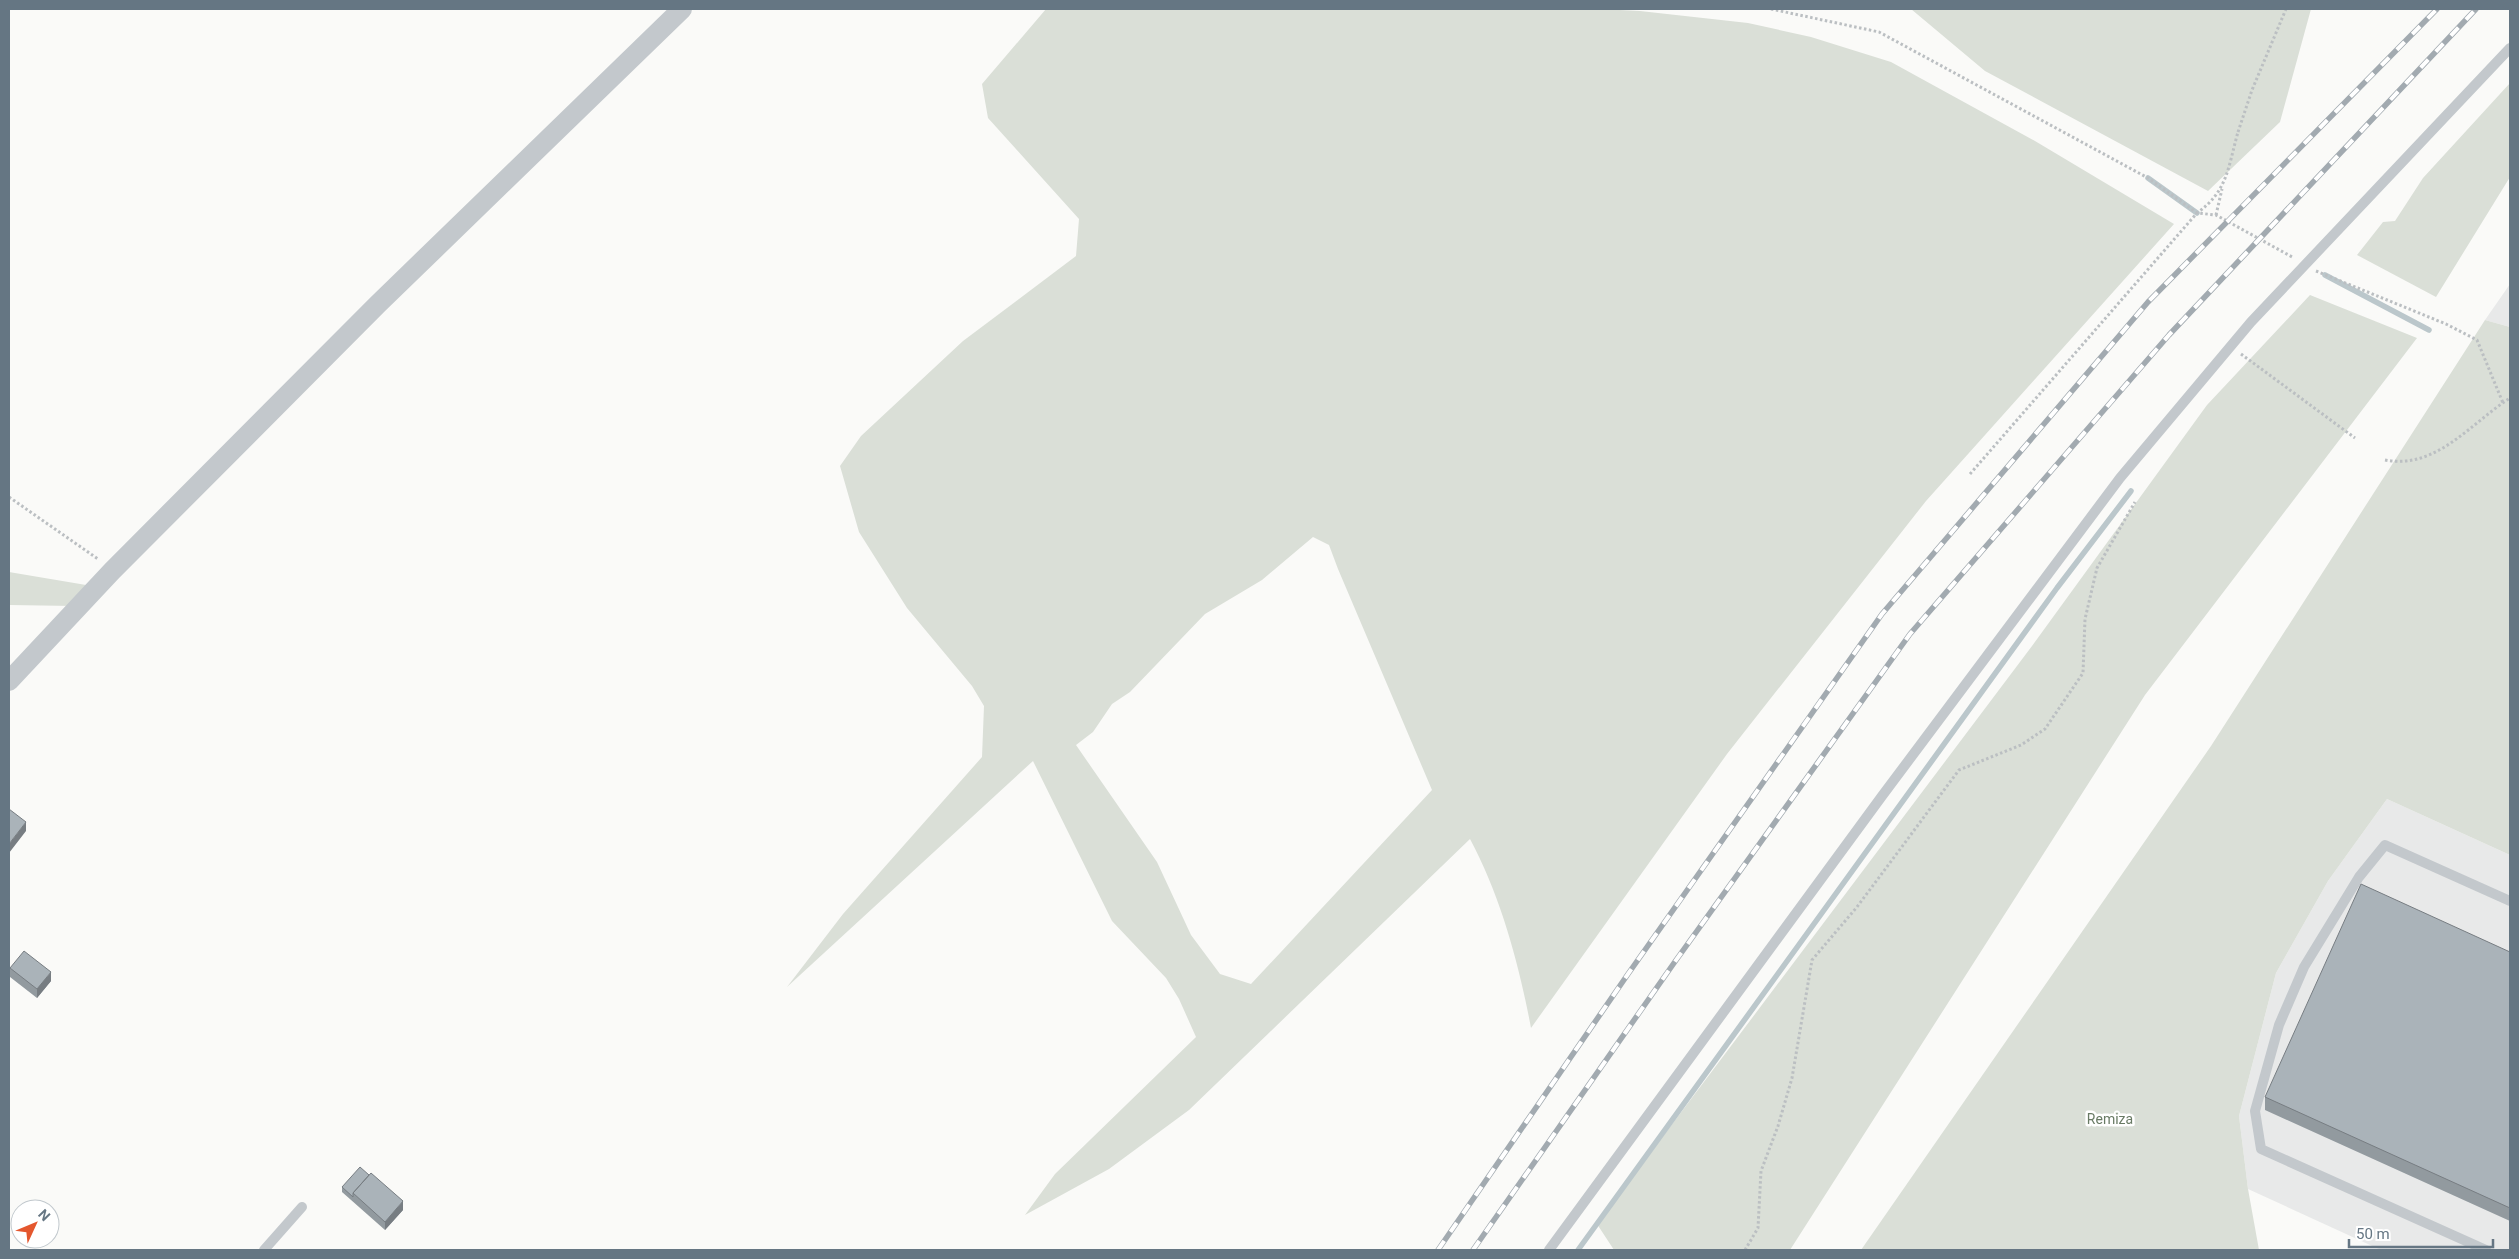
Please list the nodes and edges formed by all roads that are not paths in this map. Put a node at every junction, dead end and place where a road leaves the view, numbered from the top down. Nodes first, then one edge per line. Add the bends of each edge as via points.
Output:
1 (682, 9) edge
2 (2510, 48) edge
3 (9, 681) edge
4 (2510, 901) edge
5 (302, 1207) dead end
6 (264, 1250) edge
7 (1550, 1250) edge
8 (2486, 1250) edge

1 - 3 street via 385,297 112,571
2 - 7 lane via 2230,346 2120,478 1888,788
4 - 8 lane via 2385,846 2359,878 2304,967 2279,1025 2256,1111 2261,1149
5 - 6 lane

